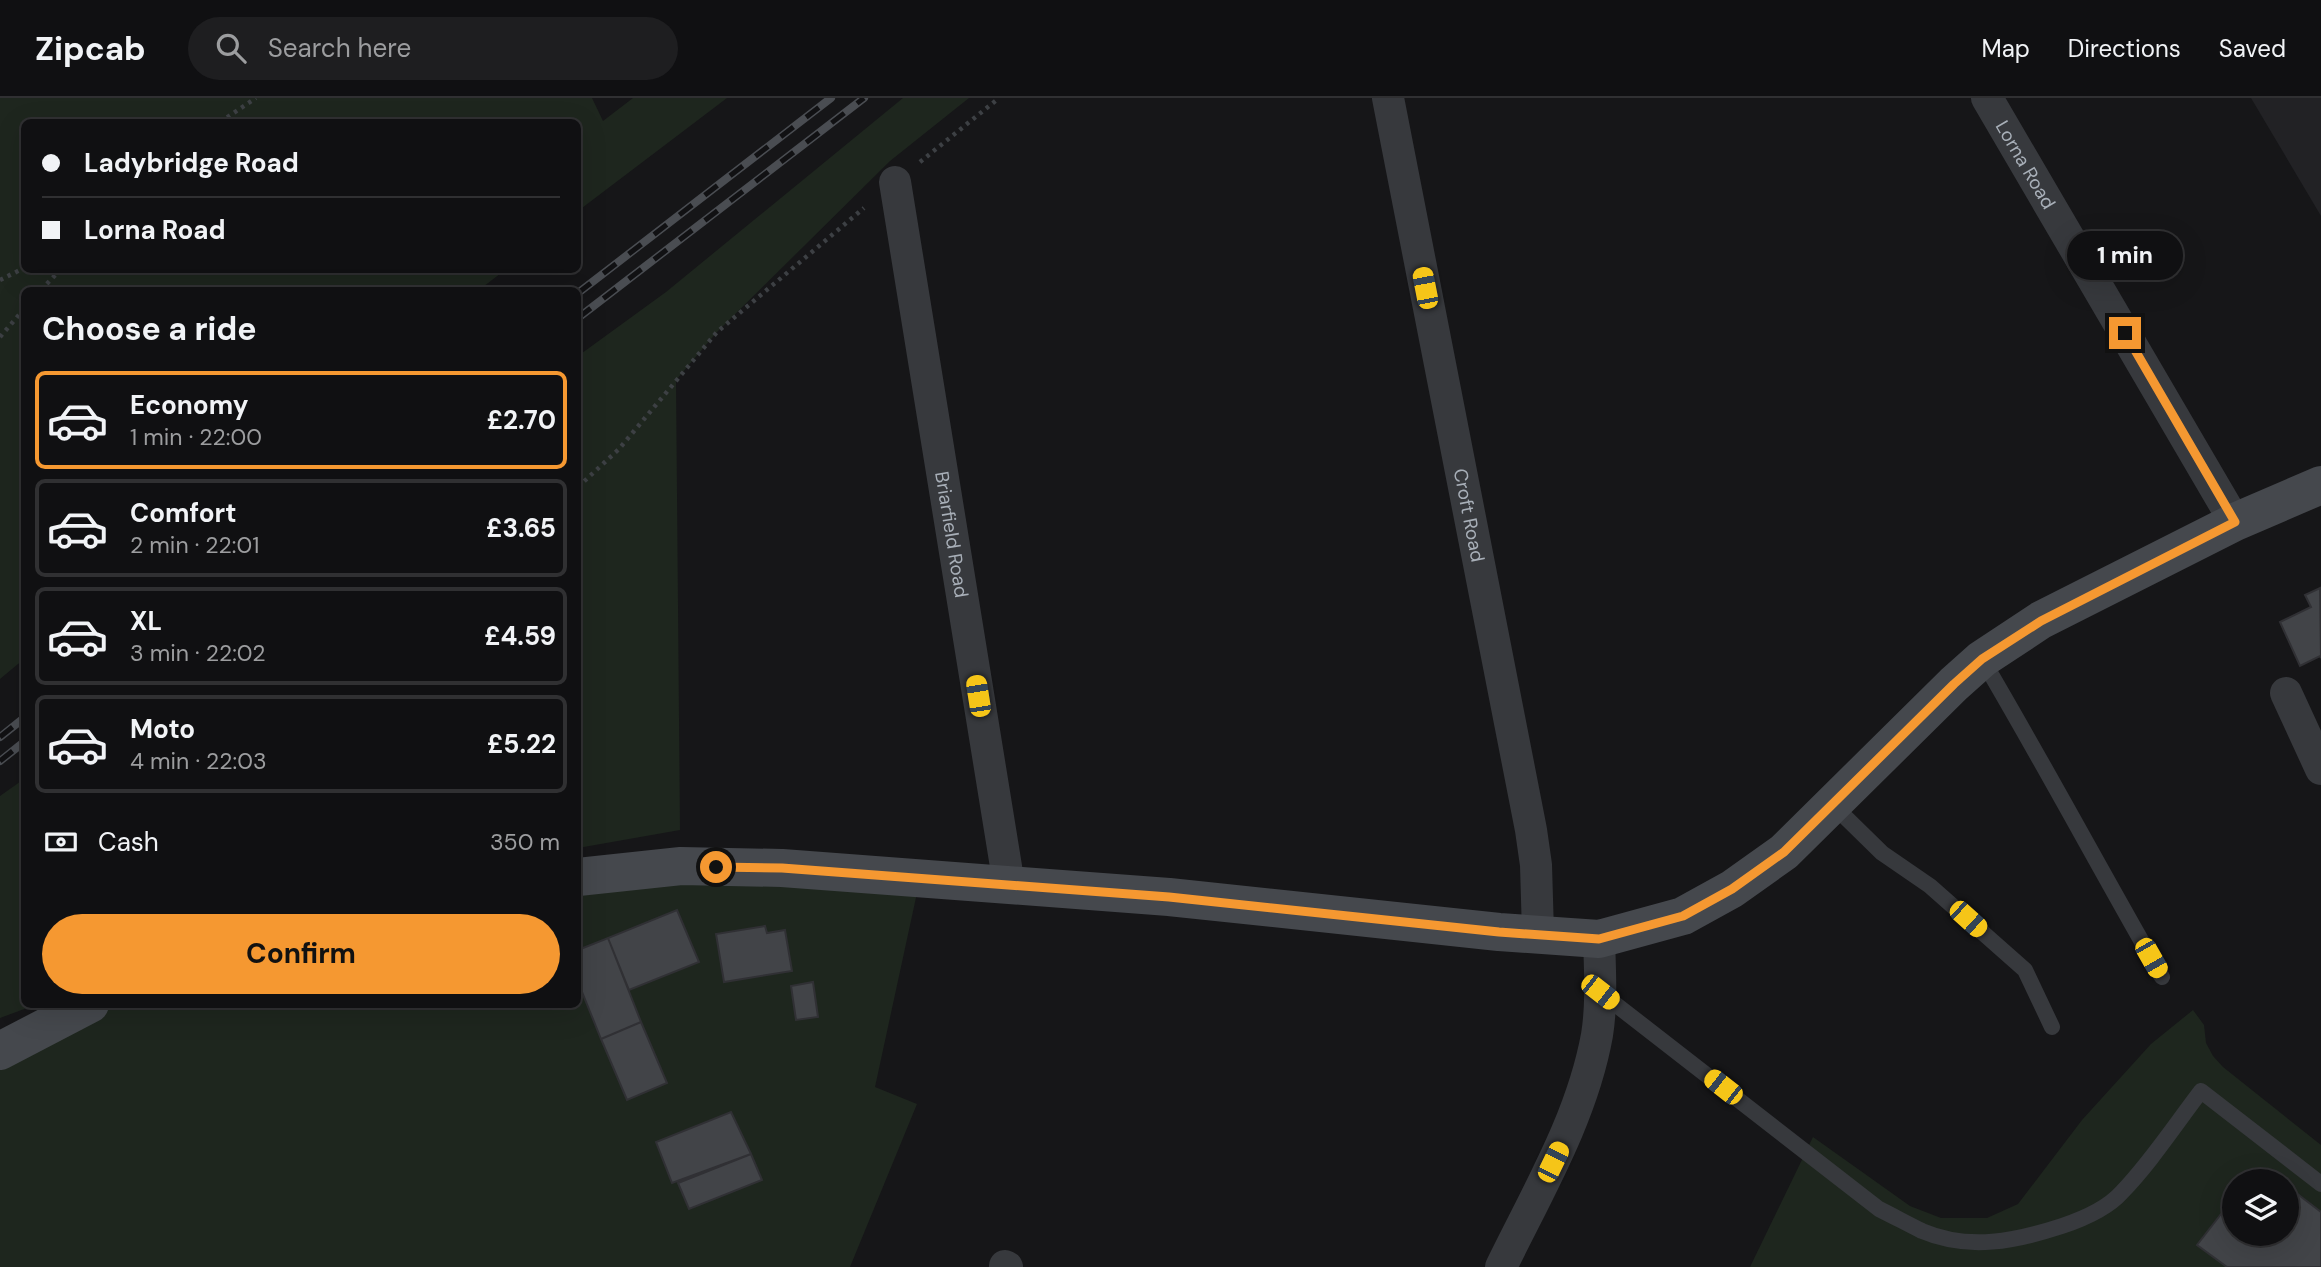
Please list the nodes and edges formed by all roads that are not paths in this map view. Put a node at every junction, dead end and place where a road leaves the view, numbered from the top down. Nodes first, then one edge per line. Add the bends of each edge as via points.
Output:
1 (1388, 98) edge
2 (1987, 98) edge
3 (895, 182) road end
4 (2321, 485) edge
5 (2235, 522) junction
6 (1982, 659) junction
7 (2286, 693) dead end
8 (2321, 769) edge
9 (1832, 804) junction
10 (581, 877) edge
11 (1009, 886) junction
12 (1538, 933) junction
13 (1599, 939) junction
14 (2162, 977) dead end
15 (1600, 992) junction
16 (82, 1008) edge
17 (2052, 1027) dead end
18 (0, 1051) edge
19 (2321, 1184) edge
20 (1501, 1267) edge

1 - 12 street, Croft Road via 1531,830
2 - 5 street, Lorna Road
3 - 11 street, Briarfield Road
4 - 5 street
5 - 6 street via 2041,621
6 - 9 street
6 - 14 lane
7 - 8 street
9 - 13 street via 1784,852 1732,889 1683,916
9 - 17 lane via 1882,853 1930,886 2025,970
10 - 11 street via 681,866 782,868
11 - 12 street
12 - 13 street
13 - 15 street
15 - 19 lane via 1879,1209 1924,1232 1950,1239 2008,1241 2085,1218 2121,1195 2201,1091
15 - 20 street via 1597,1033 1579,1099
16 - 18 street

